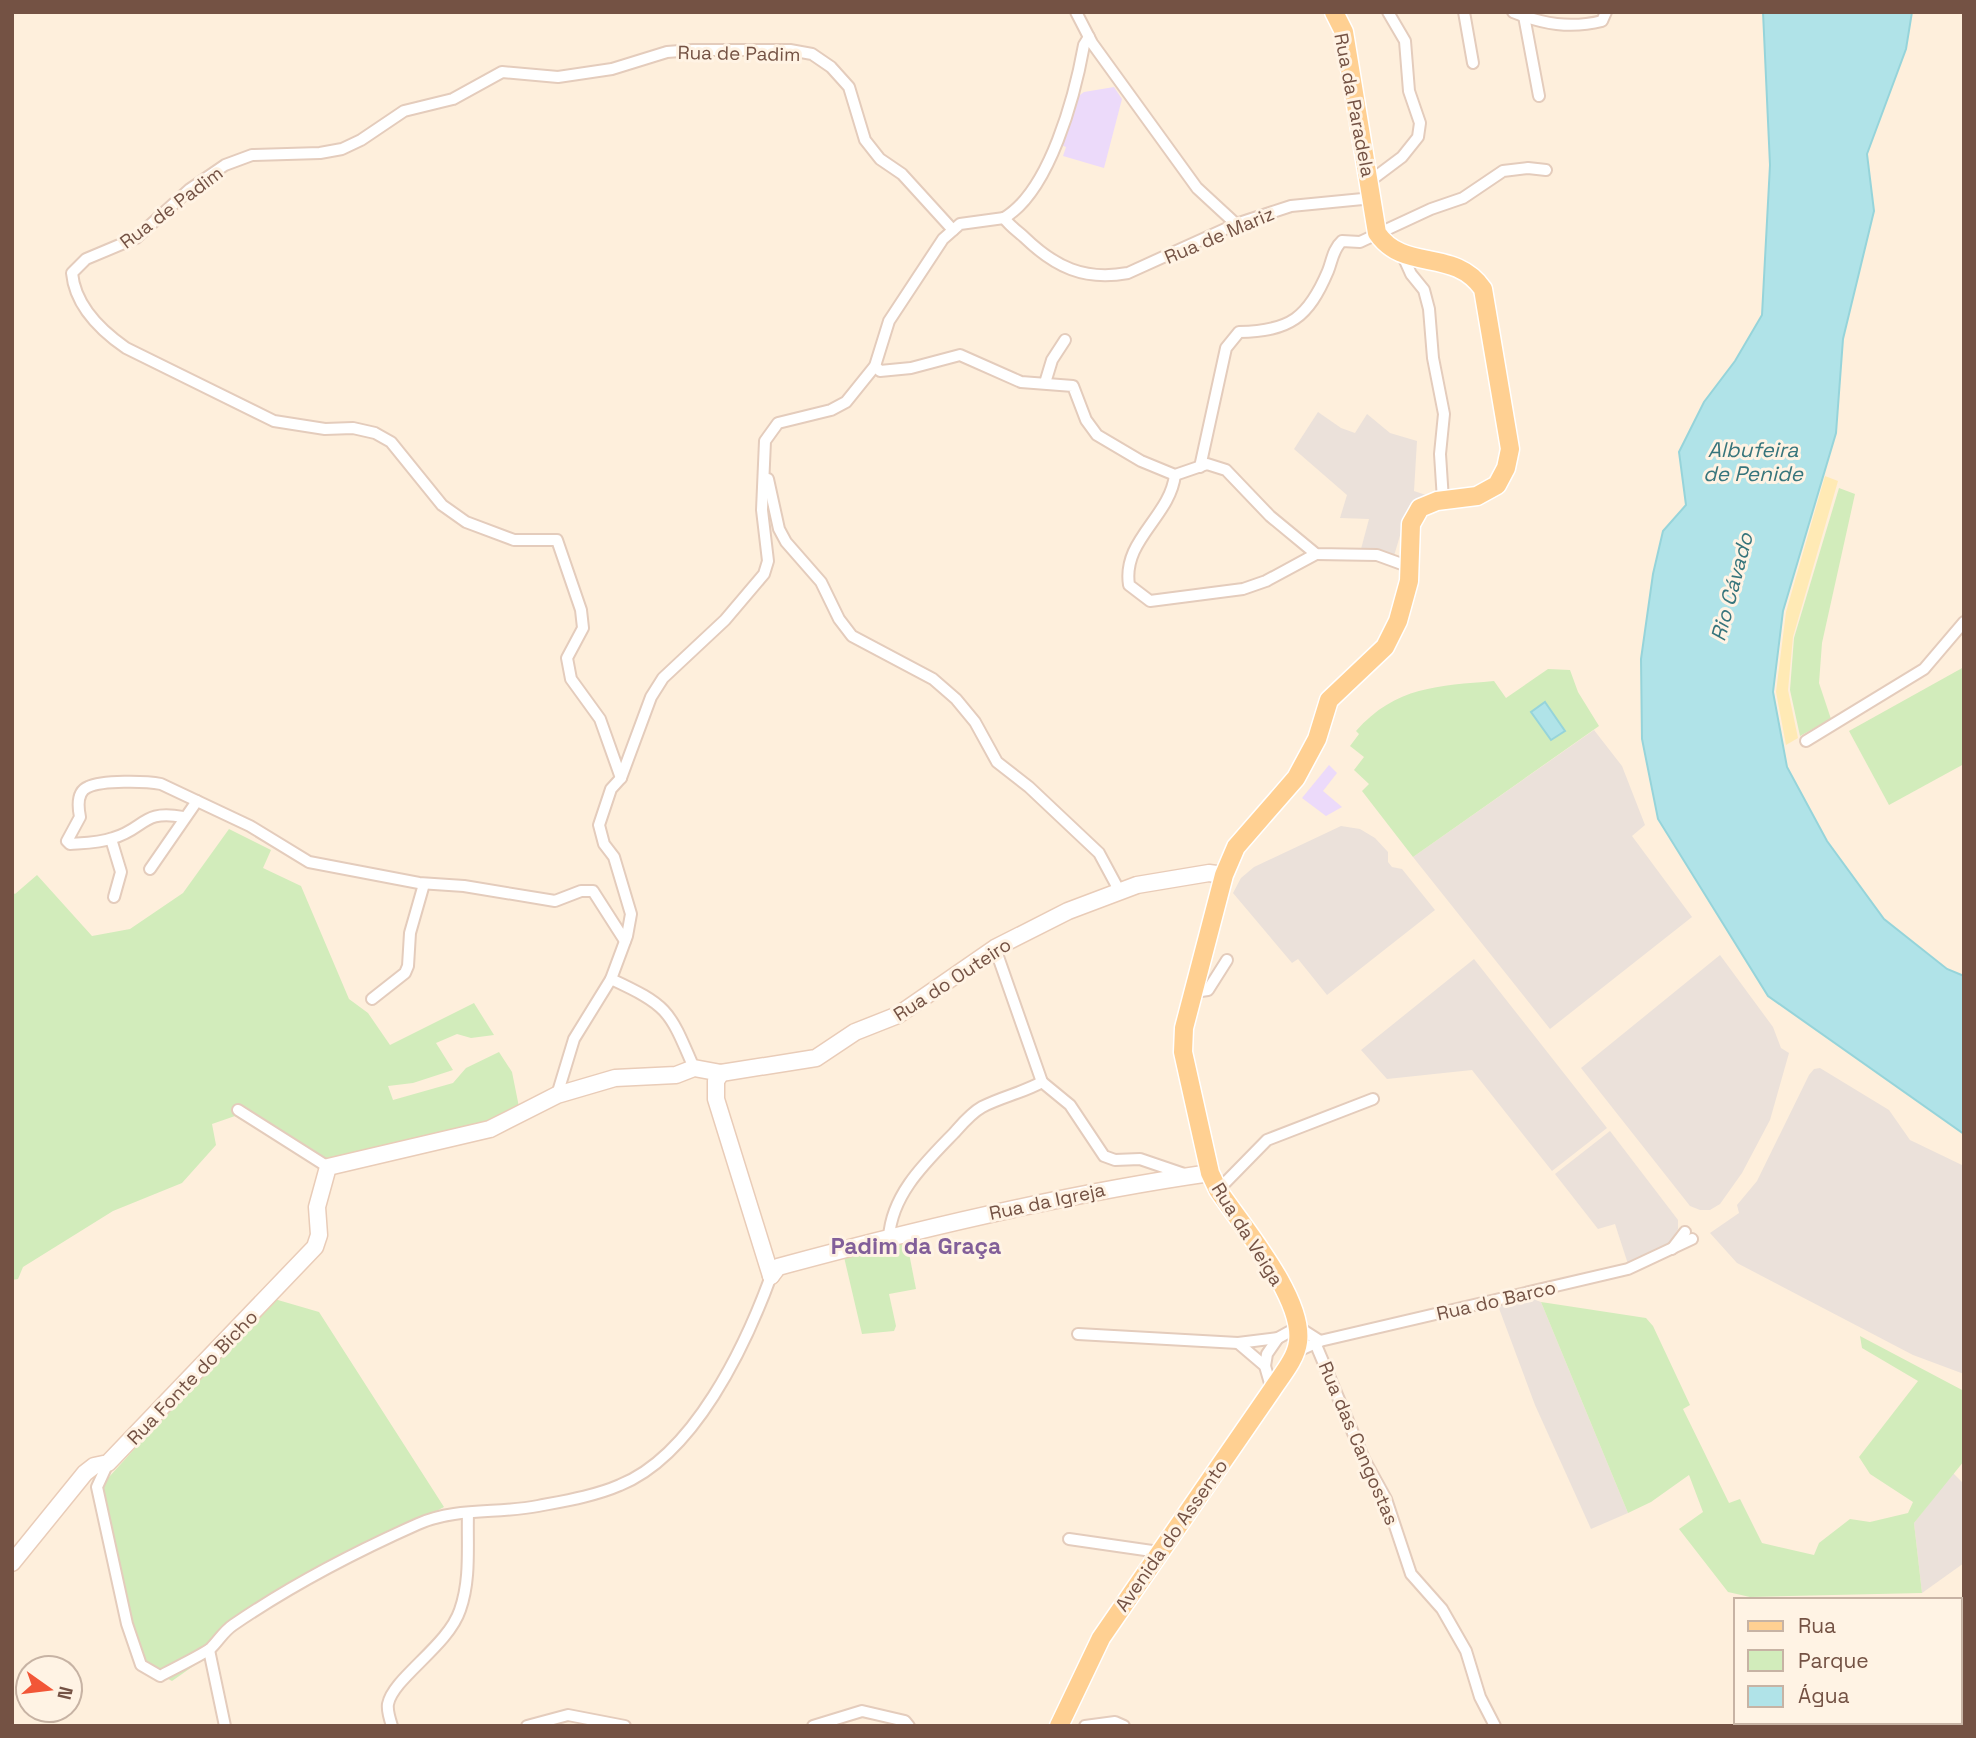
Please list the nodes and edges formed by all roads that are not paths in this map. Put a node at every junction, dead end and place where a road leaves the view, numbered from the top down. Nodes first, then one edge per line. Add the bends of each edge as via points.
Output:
1 (1076, 12) edge
2 (1334, 12) edge
3 (1388, 12) edge
4 (1464, 12) edge
5 (1606, 12) edge
6 (1518, 14) edge
7 (1089, 37) junction
8 (1473, 63) dead end
9 (1539, 96) dead end
10 (1546, 170) dead end
11 (1372, 190) junction
12 (1004, 218) junction
13 (1236, 224) junction
14 (953, 230) junction
15 (1377, 233) junction
16 (1402, 254) junction
17 (1065, 341) dead end
18 (875, 366) junction
19 (1045, 383) junction
20 (765, 466) junction
21 (1200, 467) junction
22 (1175, 475) junction
23 (1443, 500) junction
24 (1316, 554) junction
25 (1410, 567) junction
26 (1964, 622) edge
27 (1806, 741) dead end
28 (621, 778) junction
29 (197, 801) junction
30 (183, 817) junction
31 (111, 839) junction
32 (150, 869) dead end
33 (1224, 875) junction
34 (424, 884) junction
35 (1120, 892) junction
36 (114, 897) dead end
37 (625, 941) junction
38 (995, 948) junction
39 (1227, 960) dead end
40 (611, 979) junction
41 (1194, 992) junction
42 (372, 999) dead end
43 (694, 1068) junction
44 (721, 1073) junction
45 (1042, 1082) junction
46 (557, 1095) junction
47 (1373, 1099) dead end
48 (238, 1110) dead end
49 (328, 1167) junction
50 (1190, 1176) junction
51 (1214, 1181) junction
52 (1689, 1236) dead end
53 (888, 1237) junction
54 (771, 1276) junction
55 (1298, 1327) junction
56 (1078, 1335) dead end
57 (1278, 1338) junction
58 (1238, 1343) junction
59 (1318, 1343) junction
60 (1296, 1352) junction
61 (1265, 1366) junction
62 (1272, 1390) junction
63 (108, 1463) junction
64 (468, 1513) junction
65 (1069, 1539) dead end
66 (1159, 1552) junction
67 (12, 1563) edge
68 (209, 1650) junction
69 (225, 1726) edge
70 (392, 1726) edge
71 (527, 1726) edge
72 (625, 1726) edge
73 (813, 1726) edge
74 (909, 1726) edge
75 (1059, 1726) edge
76 (1085, 1726) edge
77 (1124, 1726) edge
78 (1495, 1726) edge

1 - 7 street
2 - 11 main road, Rua da Paradela via 1343,32
3 - 11 street via 1405,41 1409,91 1420,123 1418,137
4 - 8 street
5 - 6 street via 1602,21 1579,27 1539,23
6 - 9 street
7 - 12 street via 1063,131 1016,211
7 - 13 street via 1197,188
10 - 15 street via 1503,171 1463,198
11 - 13 street, Rua de Mariz via 1292,206
11 - 15 main road, Rua da Paradela
12 - 13 street, Rua de Mariz via 1061,267 1109,277 1137,270
12 - 14 street via 960,224
14 - 18 street via 903,296 889,321
14 - 28 street, Rua de Padim via 865,141 849,87 831,67 812,54 790,50 693,50 558,77 502,72 453,99 404,111 342,149 253,155 225,166 190,189 136,238 86,259 72,273 74,290 84,307 126,348 274,421 375,433 391,442 442,505 466,522 514,540 557,540 583,628 567,658 571,679 600,719
15 - 16 main road via 1386,246
15 - 21 street via 1360,243 1342,241 1337,246 1304,313 1272,331 1239,332 1226,348
16 - 23 street via 1424,290 1429,309 1444,414 1440,454
16 - 23 main road via 1456,265 1473,275 1483,289 1510,449 1497,485 1477,496
17 - 19 street via 1052,360
18 - 19 street via 880,371 911,368 960,355 1021,382
18 - 20 street via 846,402 778,423 765,441
19 - 22 street via 1073,386 1097,435
20 - 28 street via 762,510 768,561 764,574 725,620 663,678 651,697
20 - 35 street via 779,529 821,582 852,636 933,679 956,699 997,762 1030,787 1098,853
21 - 22 street
21 - 24 street via 1207,464 1226,470 1270,516
22 - 24 street via 1168,499 1135,546 1128,573 1129,585 1150,601 1242,589
23 - 25 main road, Rua da Veiga via 1420,508 1410,524
24 - 25 street via 1377,555
25 - 33 main road, Rua da Veiga via 1404,601 1385,647 1329,700 1317,739 1296,778 1236,847
26 - 27 street via 1924,669
28 - 37 street via 611,789 599,825 631,914
29 - 30 street
29 - 31 street via 146,781 88,786 81,793 80,817 67,841
29 - 34 street via 309,862
30 - 31 street via 147,817
30 - 32 street
31 - 36 street via 121,872
33 - 35 street, Rua do Outeiro via 1209,873
33 - 41 main road, Rua da Veiga
34 - 37 street via 555,901 593,891
34 - 42 street via 405,973
35 - 38 street, Rua do Outeiro via 1068,911
37 - 40 street
38 - 44 street, Rua do Outeiro via 898,1015 855,1032 826,1053
38 - 45 street
39 - 41 street via 1208,990
40 - 43 street via 662,1006
40 - 46 street via 575,1039
41 - 51 main road, Rua da Veiga via 1183,1052
43 - 44 street, Rua do Outeiro
43 - 46 street via 676,1075 615,1078
44 - 54 street via 716,1098
45 - 50 street via 1070,1105 1104,1156 1140,1159
45 - 53 street via 981,1108 967,1119 912,1178 891,1217
46 - 49 street via 491,1129
47 - 51 street via 1267,1140
48 - 49 street
49 - 63 street, Rua Fonte do Bicho via 317,1207 315,1247
50 - 51 street, Rua da Igreja
50 - 53 street, Rua da Igreja via 1100,1189
51 - 55 main road, Rua da Veiga via 1294,1307
52 - 59 street, Rua do Barco via 1670,1251 1628,1269
53 - 54 street, Rua da Igreja via 778,1268
54 - 64 street via 712,1402 683,1437 641,1474 619,1486 536,1506
55 - 57 street
55 - 59 street
55 - 60 main road, Rua da Veiga
56 - 58 street
57 - 58 street
57 - 61 street
58 - 61 street
59 - 60 street, Rua do Barco
59 - 78 street, Rua das Cangostas via 1364,1459 1386,1499 1411,1574 1442,1609 1466,1651 1480,1697
60 - 62 main road, Avenida do Assento
61 - 62 street
62 - 66 main road, Avenida do Assento
63 - 67 street, Rua Fonte do Bicho via 85,1472
63 - 68 street via 97,1487 127,1624 141,1665 160,1676
64 - 68 street via 422,1522 376,1544 280,1595 231,1627
64 - 70 street via 467,1582 460,1613 440,1645 395,1690 387,1705
65 - 66 street
66 - 75 main road, Avenida do Assento via 1101,1638
68 - 69 street
71 - 72 street via 568,1714
73 - 74 street via 862,1711 905,1721
76 - 77 street via 1115,1722

